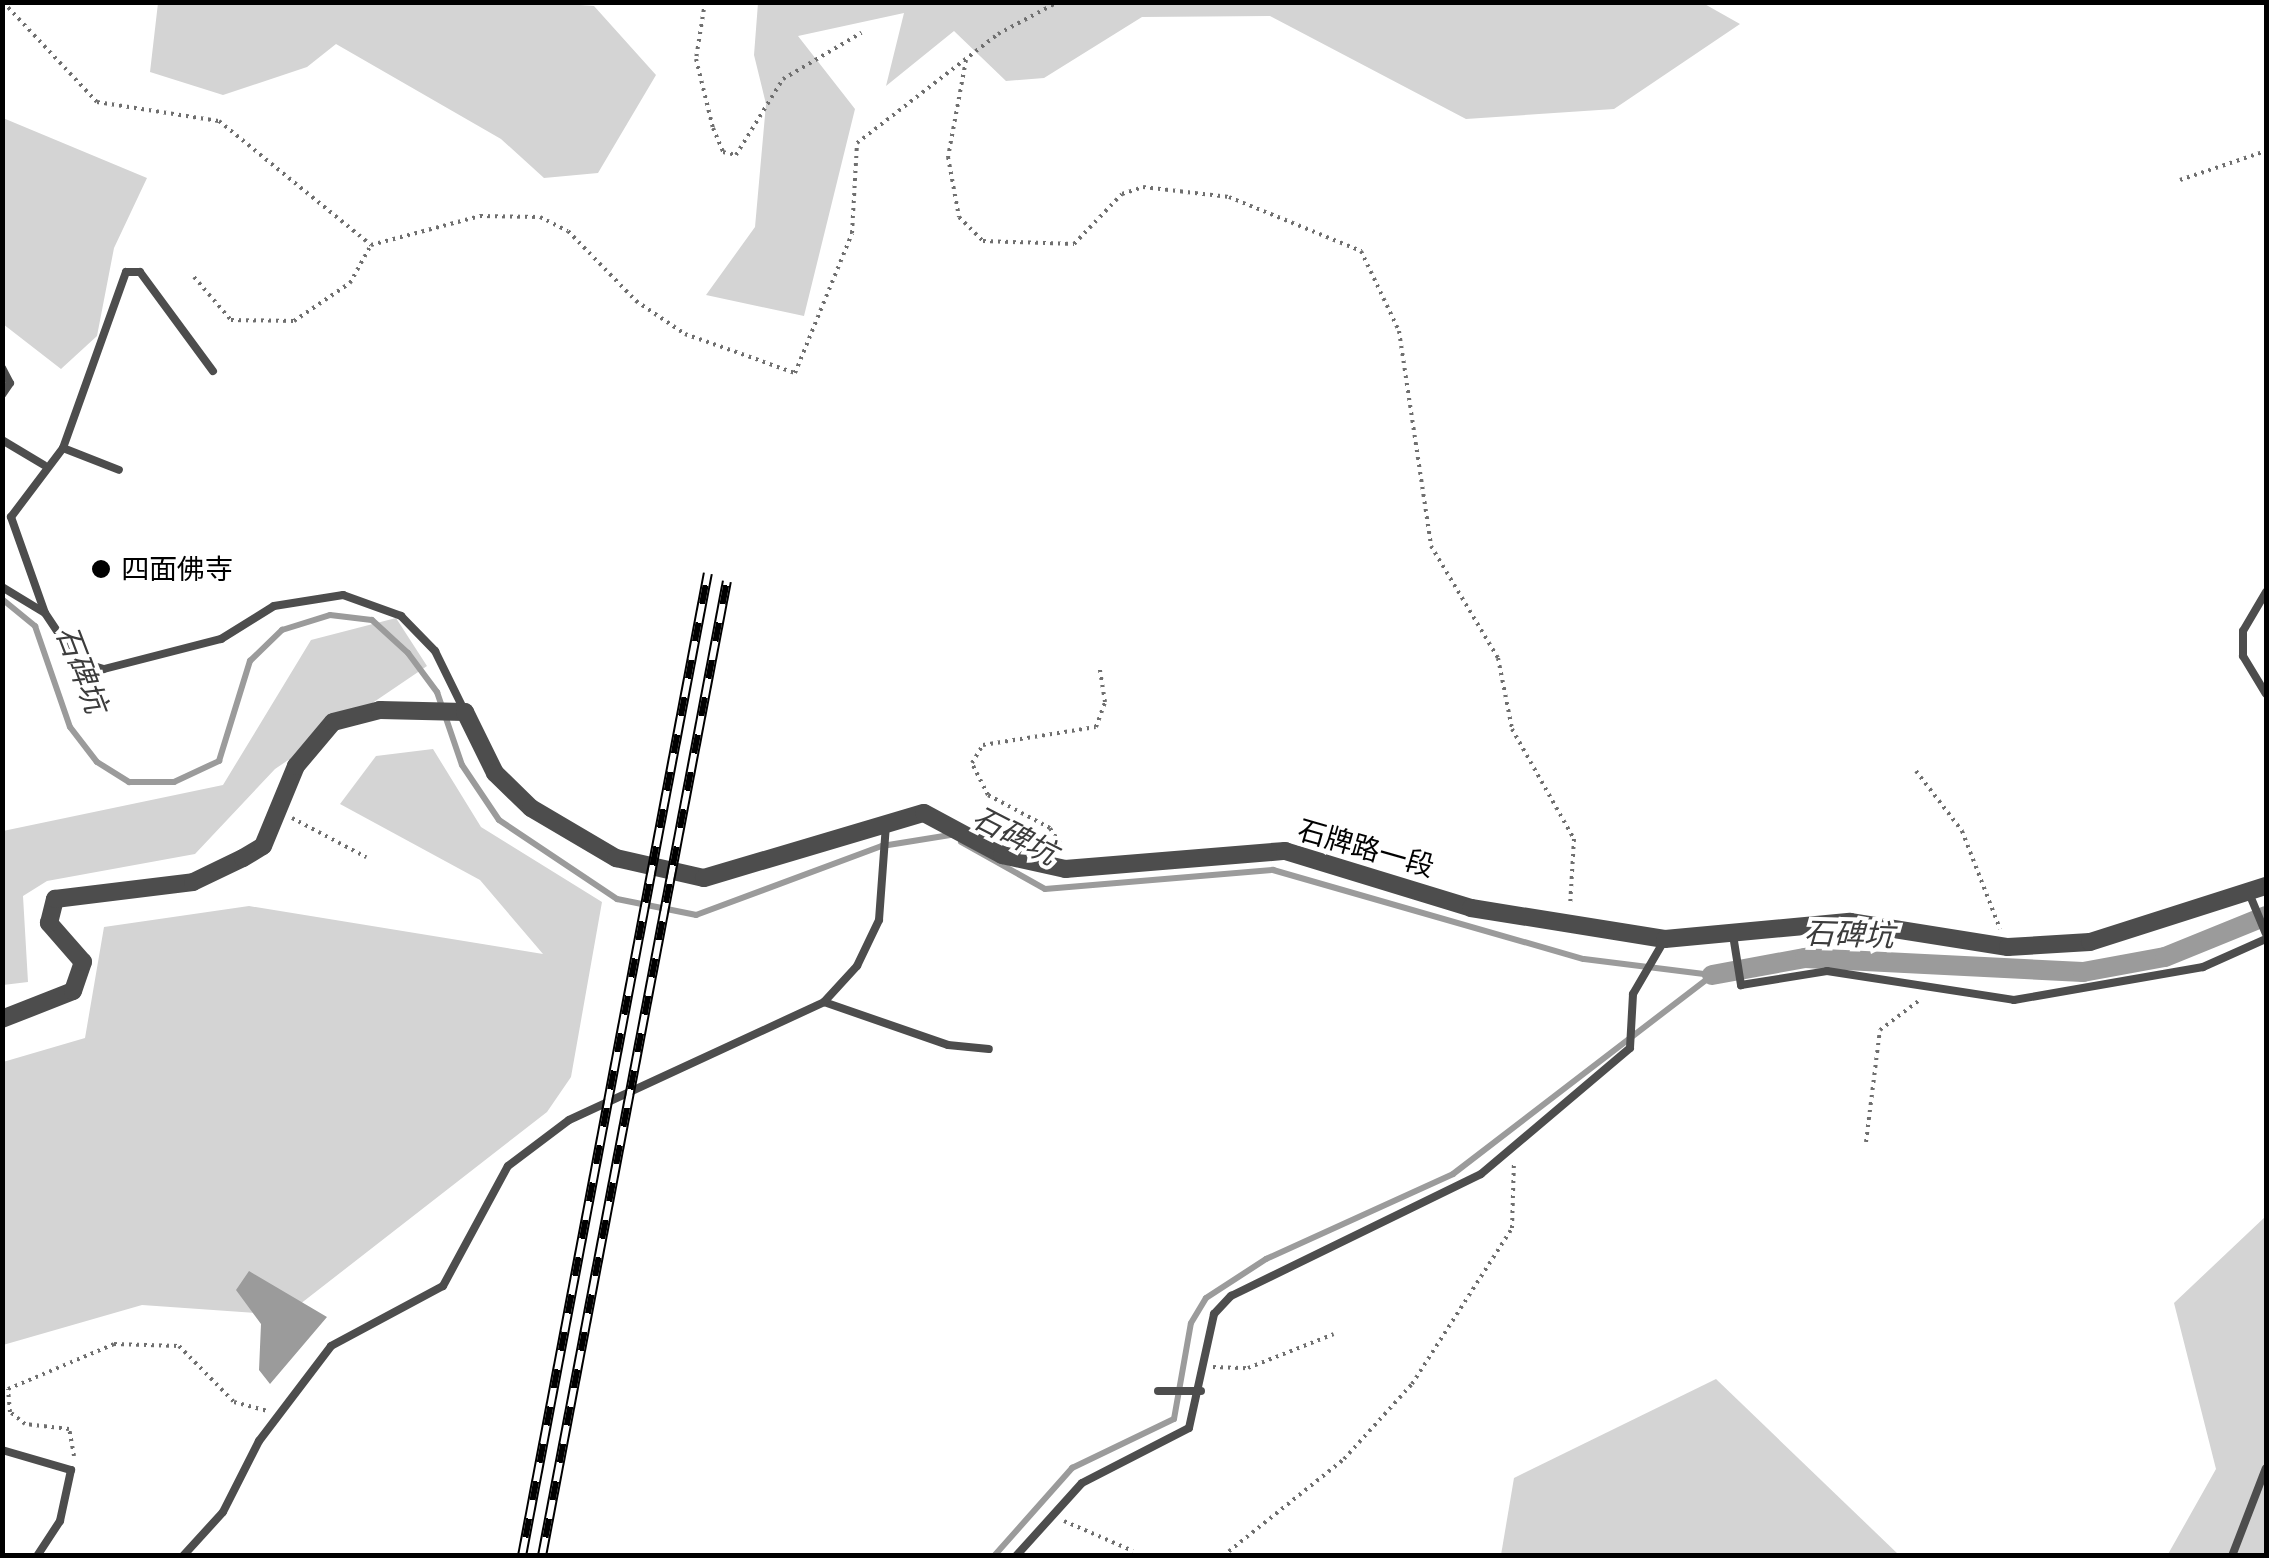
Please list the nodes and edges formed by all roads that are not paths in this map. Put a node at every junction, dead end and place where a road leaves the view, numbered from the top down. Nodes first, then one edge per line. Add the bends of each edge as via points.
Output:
1 (2, 368) edge
2 (213, 371) dead end
3 (2, 396) edge
4 (2, 440) edge
5 (62, 448) junction
6 (44, 465) junction
7 (119, 470) dead end
8 (2, 587) edge
9 (2266, 592) edge
10 (44, 613) junction
11 (2266, 694) edge
12 (464, 712) junction
13 (886, 821) junction
14 (2258, 889) edge
15 (1733, 935) junction
16 (2266, 936) edge
17 (1665, 939) junction
18 (824, 1002) junction
19 (2, 1020) edge
20 (988, 1050) dead end
21 (1158, 1391) dead end
22 (1201, 1391) junction
23 (2, 1450) edge
24 (2266, 1468) edge
25 (37, 1556) edge
26 (183, 1556) edge
27 (1016, 1556) edge
28 (2232, 1556) edge

1 - 3 lane via 10,382
2 - 5 lane via 132,269
4 - 6 lane
5 - 6 lane
5 - 7 lane
6 - 10 lane via 10,517
8 - 10 lane
9 - 11 lane via 2243,631 2244,656
10 - 12 lane via 77,661 104,669 221,639 274,606 343,595 401,616 435,651
12 - 13 street, 石牌路一段 via 506,786 616,858 704,878
12 - 19 street via 380,710 333,722 296,766 263,846 220,872 55,900 49,922 83,962 73,991
13 - 17 street, 石牌路一段 via 924,813 1002,854 1065,869 1285,850 1471,908
13 - 18 lane via 879,920 857,966
14 - 15 street, 石牌路一段 via 2090,942 2008,948 1850,922
14 - 16 lane
15 - 16 lane via 1741,985 1826,971 2014,1000 2203,967
15 - 17 street, 石牌路一段
17 - 22 lane via 1633,994 1630,1048 1512,1148 1413,1212 1231,1296 1214,1314
18 - 20 lane via 948,1045
18 - 26 lane via 569,1120 508,1166 443,1286 332,1346 282,1410 223,1512
21 - 22 lane
22 - 27 lane via 1189,1428 1082,1482
23 - 25 lane via 70,1470 60,1521
24 - 28 lane

